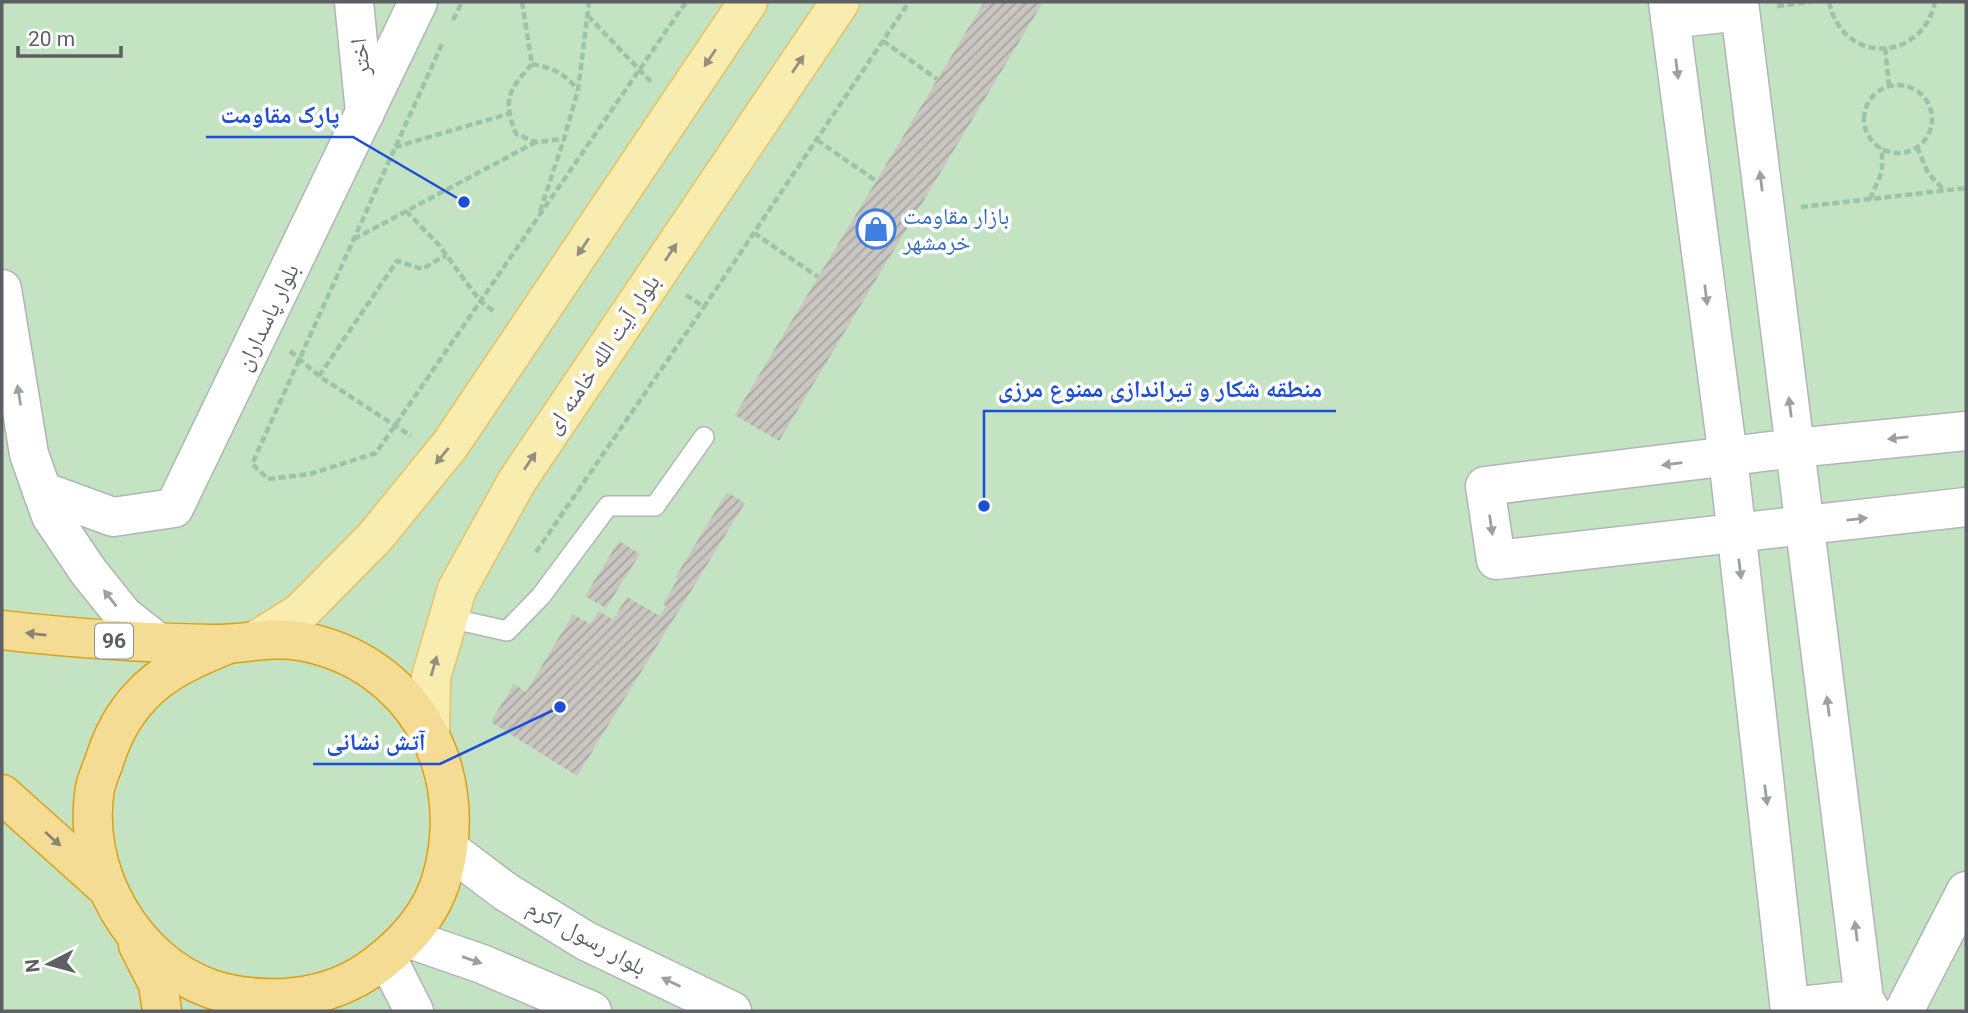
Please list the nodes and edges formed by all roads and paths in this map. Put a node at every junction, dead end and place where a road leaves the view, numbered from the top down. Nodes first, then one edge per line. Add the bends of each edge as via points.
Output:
1 (354, 2) edge
2 (418, 2) edge
3 (462, 2) edge
4 (522, 2) edge
5 (589, 2) edge
6 (686, 2) edge
7 (748, 2) edge
8 (840, 2) edge
9 (909, 2) edge
10 (1829, 2) edge
11 (1936, 2) edge
12 (1739, 6) edge
13 (1669, 10) edge
14 (587, 16) junction
15 (450, 26) dead end
16 (445, 38) dead end
17 (883, 41) junction
18 (1885, 47) junction
19 (532, 64) junction
20 (639, 69) junction
21 (937, 79) dead end
22 (1889, 85) junction
23 (578, 90) junction
24 (677, 108) junction
25 (365, 113) junction
26 (508, 114) junction
27 (564, 139) junction
28 (817, 140) junction
29 (536, 142) junction
30 (394, 147) junction
31 (1917, 147) junction
32 (1882, 148) junction
33 (876, 181) dead end
34 (1966, 188) edge
35 (1944, 191) junction
36 (1870, 199) junction
37 (406, 211) junction
38 (1765, 211) junction
39 (537, 219) junction
40 (754, 233) junction
41 (352, 240) junction
42 (446, 255) junction
43 (656, 275) junction
44 (818, 277) dead end
45 (2, 289) edge
46 (480, 301) junction
47 (704, 307) junction
48 (260, 330) junction
49 (525, 334) junction
50 (300, 358) junction
51 (319, 376) junction
52 (395, 425) junction
53 (1966, 431) edge
54 (704, 437) dead end
55 (1795, 448) junction
56 (440, 457) junction
57 (1728, 457) junction
58 (42, 491) junction
59 (1966, 506) edge
60 (1805, 524) junction
61 (1736, 531) junction
62 (532, 558) dead end
63 (449, 618) junction
64 (2, 631) edge
65 (242, 642) junction
66 (160, 644) junction
67 (430, 734) junction
68 (2, 794) edge
69 (449, 849) junction
70 (107, 888) junction
71 (1966, 891) edge
72 (131, 930) junction
73 (397, 948) junction
74 (356, 979) junction
75 (1868, 1005) edge
76 (1790, 1009) edge
77 (162, 1011) edge
78 (327, 1011) edge
79 (414, 1011) edge
80 (592, 1011) edge
81 (732, 1011) edge
82 (1904, 1011) edge

1 - 25 street, اختر
2 - 25 street, بلوار پاسداران
3 - 15 path
4 - 19 path
5 - 14 path
6 - 20 path
7 -> 24 main road
43 -> 8 main road, بلوار آیت الله خامنه ای
9 - 17 path
10 - 18 path via 1838,25 1854,41
11 - 18 path via 1932,17 1918,35 1899,47
12 - 13 street
38 -> 12 street
13 -> 57 street
14 - 20 path
14 - 23 path
16 - 30 path
17 - 21 path
17 - 28 path
18 - 22 path
19 - 23 path via 554,68
19 - 26 path via 515,84
20 - 24 path
20 - 39 path
22 - 31 path via 1915,89 1932,110 1932,127
22 - 32 path via 1874,94 1865,110 1865,128 1874,144
23 - 27 path
24 -> 49 main road
25 - 48 street, بلوار پاسداران
26 - 29 path via 516,134
26 - 30 path
27 - 29 path
27 - 39 path
28 - 33 path
28 - 40 path
29 - 37 path
30 - 41 path
31 - 32 path via 1908,152
31 - 35 path via 1928,173
32 - 36 path via 1882,172
34 - 35 path
35 - 36 path
36 - 38 path
37 - 41 path
37 - 42 path
55 -> 38 street
39 - 46 path
40 - 44 path
40 - 47 path
41 - 50 path
42 - 46 path
42 - 51 path via 422,269 397,261
43 - 47 path
63 -> 43 main road, بلوار آیت الله خامنه ای via 457,589 517,481
58 -> 45 street via 29,454
46 - 49 path
46 - 52 path
47 - 62 path
48 - 50 path
48 - 58 street, بلوار پاسداران via 174,508 113,517
49 -> 56 main road
50 - 51 path
50 - 52 path via 252,464 268,479 310,474 376,453
51 - 52 path
52 - 56 path
53 -> 55 street
54 - 63 lane via 655,506 608,506 541,596 507,631
55 - 57 street
55 - 60 street
56 - 65 main road via 375,537 300,613
57 - 61 street
57 -> 61 street via 1485,486 1496,560
66 -> 58 street via 124,617 95,580 51,516
60 -> 59 street
60 - 61 street
75 -> 60 street
61 -> 76 street
67 -> 63 main road, بلوار آیت الله خامنه ای via 431,677
66 -> 64 highway, 96
65 - 66 highway, 96
65 - 67 highway, 96 via 299,641 339,652 376,672 406,700
65 - 70 highway, 96 via 180,665 140,697 112,739 95,788 94,813 94,839
67 - 69 highway, 96 via 445,771 452,810
68 -> 70 highway, 96
69 - 73 highway, 96 via 427,912
81 -> 69 street, بلوار رسول اکرم via 586,941 506,892
70 - 72 highway, 96
71 - 82 street
72 - 74 highway, 96 via 166,965 211,989 259,999 309,996
72 - 77 highway, 96 via 158,984
73 - 74 highway, 96
73 - 79 street
73 -> 80 street via 482,964
74 - 78 highway, 96
75 - 76 street

